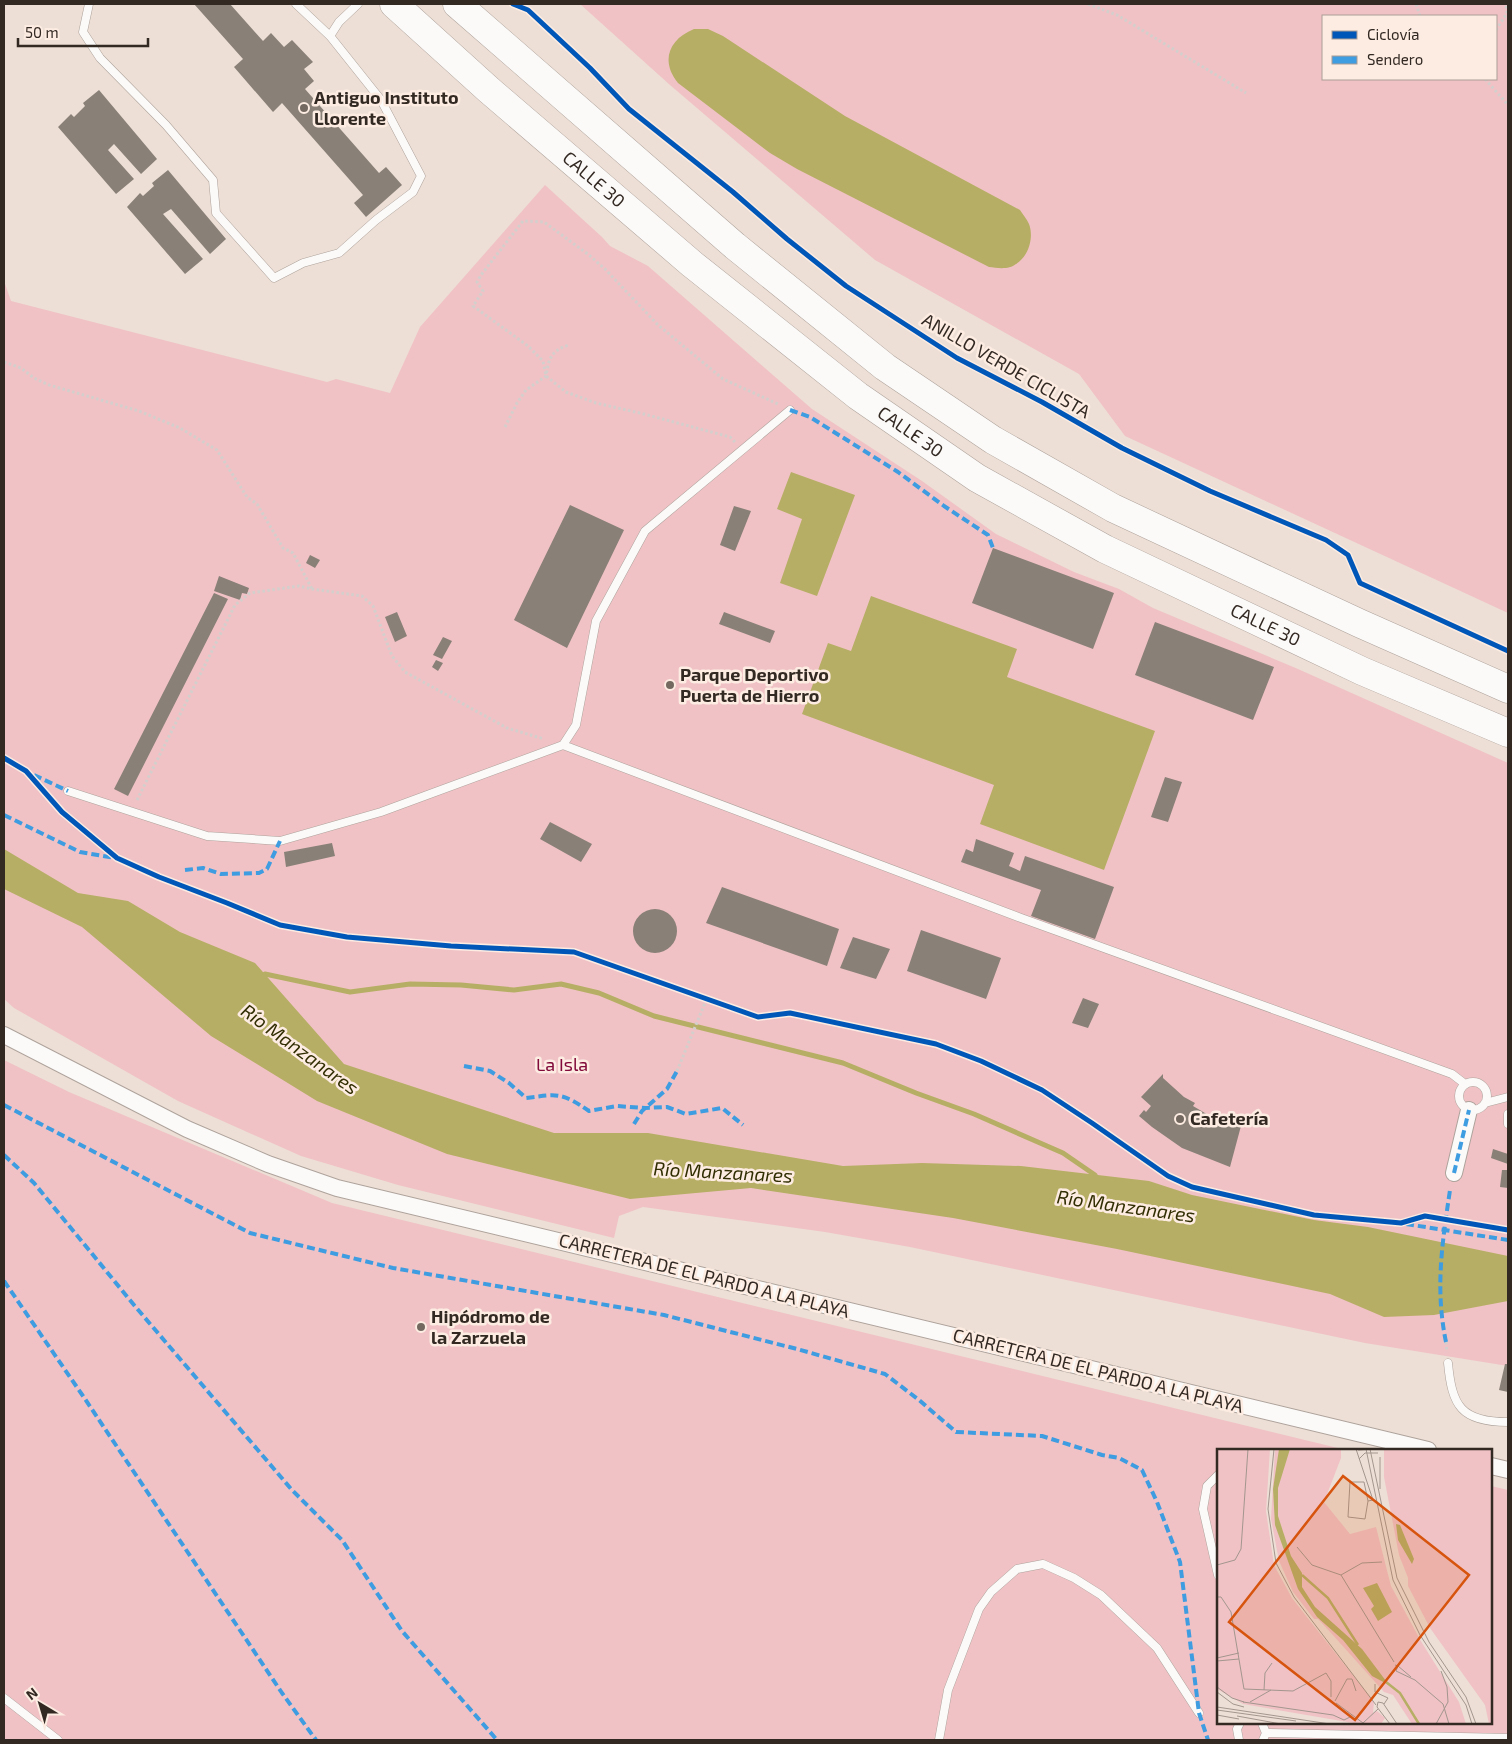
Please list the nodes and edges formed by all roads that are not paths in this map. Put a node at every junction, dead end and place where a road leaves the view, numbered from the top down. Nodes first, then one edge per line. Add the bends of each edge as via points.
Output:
1 (89, 4) edge
2 (296, 4) edge
3 (358, 4) edge
4 (376, 4) edge
5 (394, 4) edge
6 (457, 4) edge
7 (482, 4) edge
8 (428, 35) junction
9 (330, 36) junction
10 (547, 83) junction
11 (790, 410) road end
12 (1508, 689) edge
13 (1508, 734) edge
14 (563, 745) junction
15 (68, 790) dead end
16 (4, 1035) edge
17 (1465, 1084) junction
18 (1508, 1097) edge
19 (1485, 1103) junction
20 (1469, 1110) junction
21 (1508, 1114) edge
22 (1508, 1124) edge
23 (1454, 1173) dead end
24 (1448, 1363) dead end
25 (1508, 1422) edge
26 (1424, 1449) edge
27 (1217, 1477) edge
28 (1217, 1570) edge
29 (4, 1698) edge
30 (1198, 1713) dead end
31 (1240, 1724) edge
32 (1262, 1724) edge
33 (1264, 1737) edge
34 (1508, 1738) edge
35 (1467, 1739) edge
36 (58, 1740) edge
37 (939, 1740) edge
38 (1239, 1740) edge

1 - 9 lane via 83,32 100,58 166,125 213,180 216,213 274,278 303,263 339,253 413,192 421,176 381,100
2 - 9 lane
3 - 9 lane
4 - 8 highway
5 - 8 highway, CALLE 30
6 - 10 highway
7 - 10 highway via 505,24
8 - 13 highway, CALLE 30 via 692,264 858,396 977,478 1105,549 1362,671
10 - 12 highway via 757,264 885,367 993,440 1113,508
11 - 14 lane via 645,531 596,620 576,724
14 - 15 lane via 381,812 280,841 206,836
14 - 17 lane via 1020,918 1452,1074
16 - 26 street, CARRETERA DE EL PARDO A LA PLAYA via 187,1128 268,1164 337,1188
17 - 19 lane via 1474,1082 1483,1086 1487,1094
17 - 20 lane via 1459,1096 1461,1104
18 - 19 lane
19 - 20 lane via 1478,1109
20 - 23 street
21 - 22 lane
24 - 25 lane via 1452,1389 1462,1409 1470,1416
27 - 28 lane via 1207,1486 1204,1509
29 - 36 lane
30 - 37 lane via 1157,1648 1101,1595 1043,1564 1017,1569 991,1592 979,1609 948,1690
31 - 38 lane
32 - 33 lane
33 - 35 lane
34 - 35 lane

